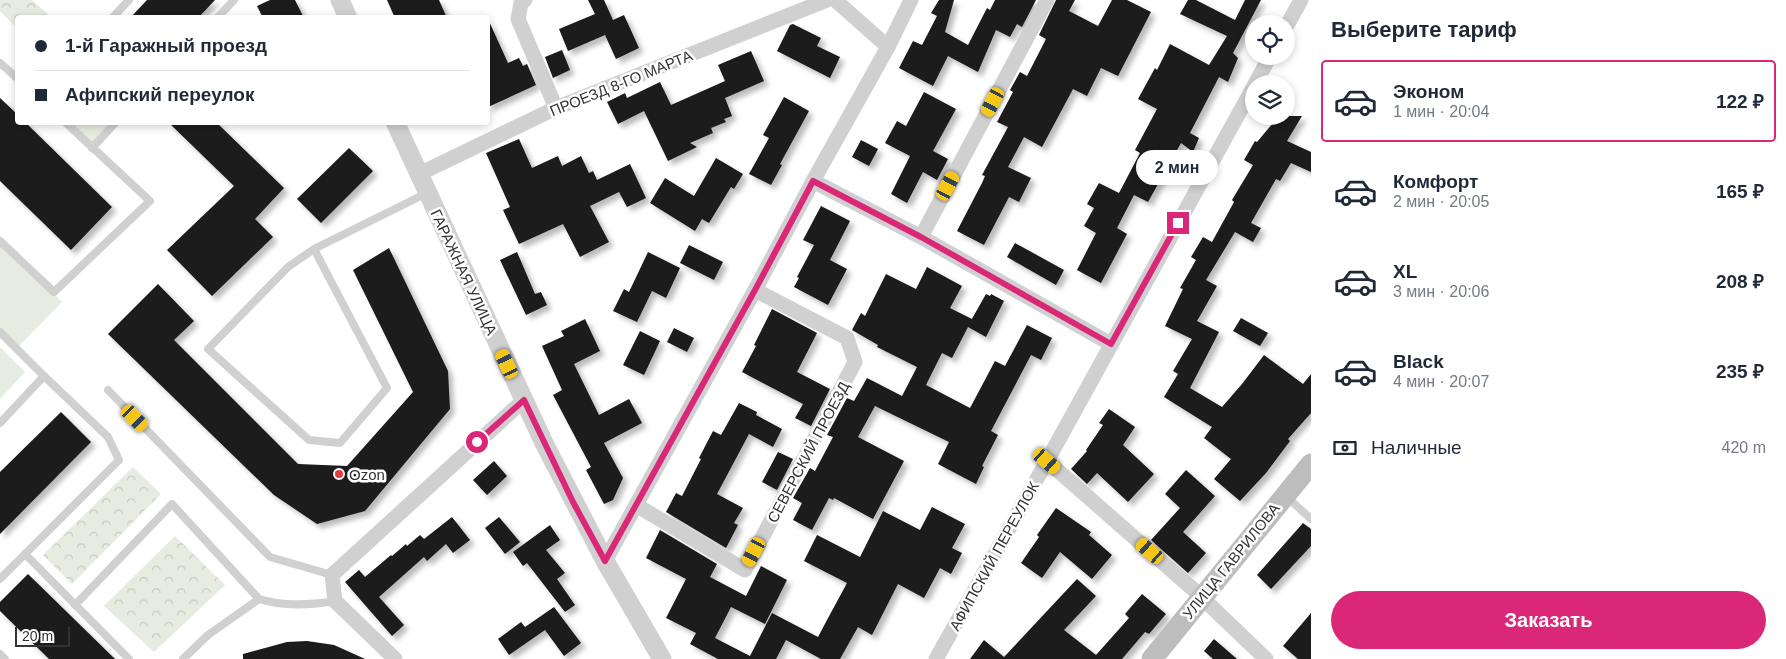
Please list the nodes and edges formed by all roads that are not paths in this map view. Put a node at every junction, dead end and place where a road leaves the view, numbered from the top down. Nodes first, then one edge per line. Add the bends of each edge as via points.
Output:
1 (129, 0) edge
2 (234, 0) edge
3 (340, 0) edge
4 (525, 0) edge
5 (826, 0) edge
6 (835, 0) edge
7 (911, 0) edge
8 (1047, 0) edge
9 (1301, 0) edge
10 (115, 15) edge
11 (220, 15) edge
12 (347, 15) edge
13 (1293, 15) edge
14 (888, 47) junction
15 (0, 63) edge
16 (15, 76) edge
17 (1245, 101) edge
18 (556, 108) junction
19 (68, 125) edge
20 (113, 125) edge
21 (396, 125) edge
22 (92, 148) junction
23 (418, 174) junction
24 (813, 181) junction
25 (427, 193) junction
26 (921, 237) junction
27 (0, 241) edge
28 (314, 249) junction
29 (755, 290) junction
30 (0, 332) edge
31 (1111, 344) junction
32 (44, 376) junction
33 (108, 390) dead end
34 (524, 400) junction
35 (0, 423) edge
36 (1047, 461) junction
37 (1311, 464) edge
38 (1285, 495) junction
39 (636, 505) junction
40 (1311, 520) edge
41 (25, 554) junction
42 (605, 561) junction
43 (332, 575) junction
44 (0, 579) edge
45 (1202, 597) junction
46 (260, 599) junction
47 (335, 601) junction
48 (75, 605) junction
49 (0, 654) edge
50 (6, 659) edge
51 (129, 659) edge
52 (183, 659) edge
53 (396, 659) edge
54 (662, 659) edge
55 (936, 659) edge
56 (1152, 659) edge
57 (1266, 659) edge

1 - 10 lane
2 - 11 lane
3 - 12 street
4 - 18 street via 521,3 518,19
5 - 18 street, ПРОЕЗД 8-ГО МАРТА
6 - 14 street
7 - 14 street
8 - 26 street
9 - 13 street
14 - 24 street
15 - 16 lane
17 - 31 street, АФИПСКИЙ ПЕРЕУЛОК
18 - 23 street, ПРОЕЗД 8-ГО МАРТА
19 - 22 lane
20 - 22 lane
21 - 23 street, ГАРАЖНАЯ УЛИЦА
22 - 27 lane via 150,201 54,292
23 - 25 street, ГАРАЖНАЯ УЛИЦА
24 - 26 street
24 - 29 street
25 - 28 lane
25 - 34 street, ГАРАЖНАЯ УЛИЦА
26 - 31 street
28 - 28 lane via 387,388 340,443 309,440 208,349 288,267
29 - 39 street
29 - 39 street, СЕВЕРСКИЙ ПРОЕЗД via 847,338 855,362 745,570
30 - 32 lane
31 - 36 street, АФИПСКИЙ ПЕРЕУЛОК
32 - 35 lane
32 - 41 lane via 108,438 120,460
33 - 43 lane via 270,558
34 - 42 street, ГАРАЖНАЯ УЛИЦА
34 - 43 street
36 - 45 street
36 - 55 street, АФИПСКИЙ ПЕРЕУЛОК
37 - 38 main road, УЛИЦА ГАВРИЛОВА
38 - 40 lane
38 - 45 main road, УЛИЦА ГАВРИЛОВА
39 - 42 street
41 - 44 lane
41 - 48 lane
42 - 54 street, ГАРАЖНАЯ УЛИЦА
43 - 47 street
45 - 56 main road, УЛИЦА ГАВРИЛОВА
45 - 57 street
46 - 47 lane via 271,603 312,605
46 - 48 lane via 172,504
46 - 52 lane via 208,635
47 - 53 street
48 - 51 lane
49 - 50 lane

